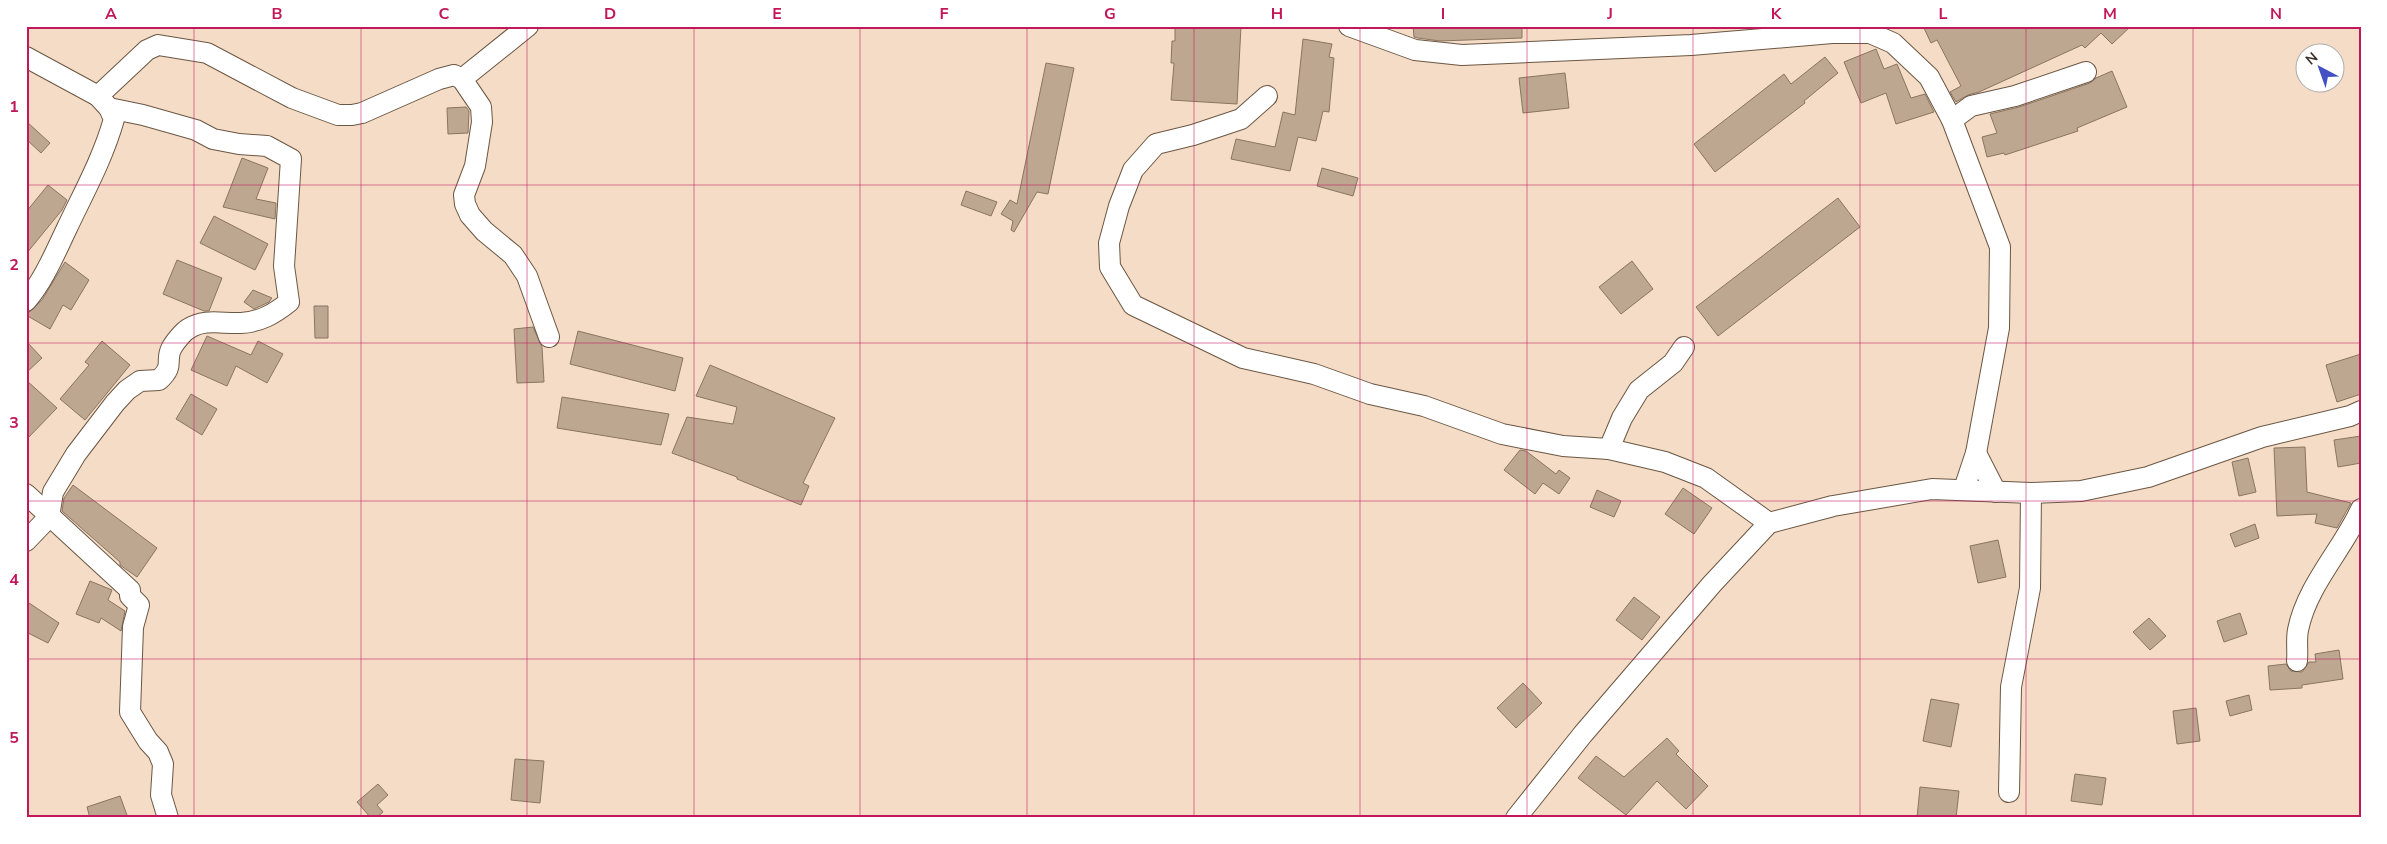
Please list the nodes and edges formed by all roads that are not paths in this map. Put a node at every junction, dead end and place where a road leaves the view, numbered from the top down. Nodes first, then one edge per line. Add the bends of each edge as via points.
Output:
1 (528, 26) edge
2 (1349, 26) edge
3 (26, 58) edge
4 (2086, 72) dead end
5 (462, 78) junction
6 (1267, 96) dead end
7 (104, 102) junction
8 (1952, 120) junction
9 (26, 301) edge
10 (549, 337) dead end
11 (1684, 347) dead end
12 (2361, 411) edge
13 (1609, 449) junction
14 (1976, 453) junction
15 (1964, 489) junction
16 (1996, 492) junction
17 (2031, 493) junction
18 (26, 494) edge
19 (2361, 509) edge
20 (49, 517) junction
21 (1769, 523) junction
22 (26, 541) edge
23 (2297, 661) dead end
24 (2009, 792) dead end
25 (168, 818) edge
26 (1516, 818) edge

1 - 5 street
2 - 8 street via 1415,50 1462,55 1870,33 1893,44 1929,76
3 - 7 street
4 - 8 street via 2015,96 1972,106
5 - 7 street via 454,75 362,112 338,115 292,98 207,52 158,45 147,50
5 - 10 street via 481,107 482,122 474,166 464,195 465,204 470,215 512,255 527,276
6 - 13 street via 1241,119 1156,144 1133,170 1109,243 1110,267 1133,305 1243,358 1314,374 1370,394 1424,406 1502,434 1562,446
7 - 9 street via 114,119 106,148 35,291
7 - 20 street via 196,130 213,139 267,146 290,159 284,266 289,302 272,316 241,323 201,322 186,329 170,350 170,365 165,374 159,380 140,381 127,390 80,448 53,492
8 - 14 street via 2000,247 1999,328
11 - 13 street via 1673,363 1638,390
12 - 17 street via 2262,437 2148,477 2081,491
13 - 21 street via 1665,462 1706,478
14 - 15 street
14 - 16 street
15 - 16 street
15 - 21 street via 1932,489
16 - 17 street
17 - 24 street via 2030,588 2011,687
18 - 20 street
19 - 23 street via 2314,589 2298,630
20 - 22 street
20 - 25 street via 130,590 130,596 139,605 133,626 130,712 163,764 160,795
21 - 26 street via 1583,734

